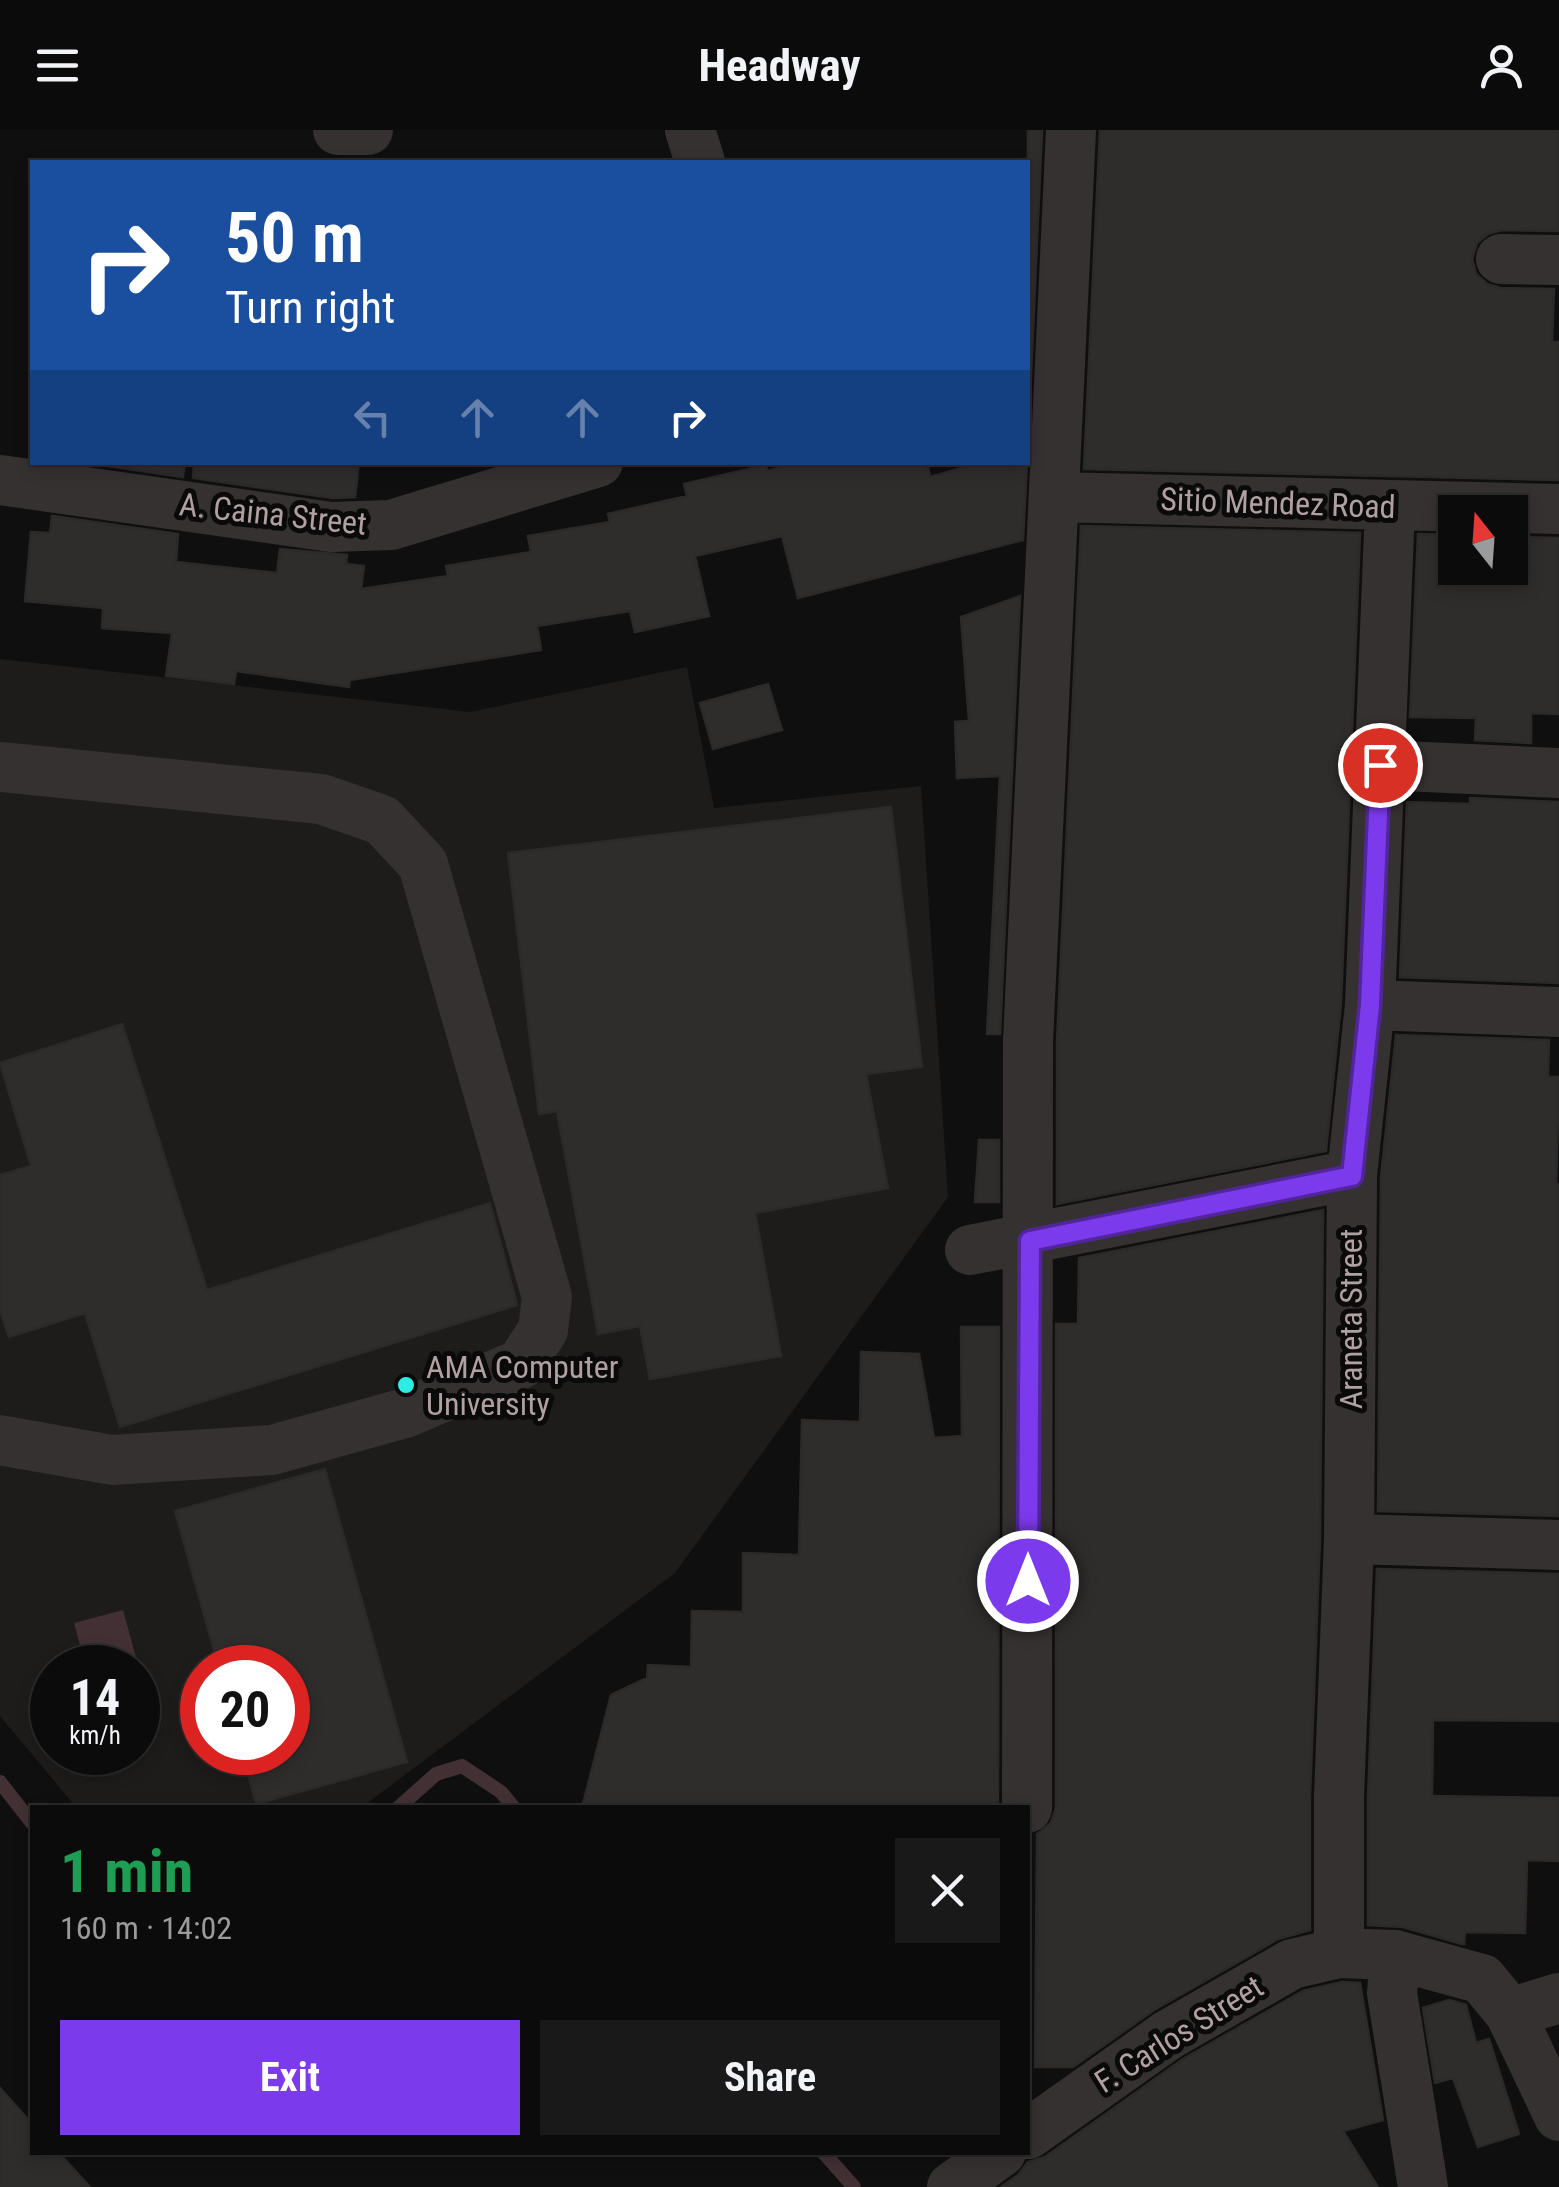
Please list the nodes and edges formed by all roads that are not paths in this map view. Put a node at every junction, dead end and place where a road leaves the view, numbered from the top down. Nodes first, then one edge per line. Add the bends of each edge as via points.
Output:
1 (338, 130) edge
2 (368, 130) edge
3 (690, 130) edge
4 (1071, 130) edge
5 (699, 160) edge
6 (1501, 260) dead end
7 (1559, 260) edge
8 (588, 465) edge
9 (0, 480) edge
10 (1056, 497) junction
11 (1390, 506) junction
12 (1559, 509) edge
13 (1380, 765) junction
14 (0, 767) edge
15 (1559, 773) edge
16 (1370, 1005) junction
17 (1559, 1012) edge
18 (1352, 1176) junction
19 (1030, 1241) junction
20 (970, 1250) dead end
21 (0, 1440) edge
22 (1350, 1540) junction
23 (1559, 1545) edge
24 (1027, 1805) edge
25 (1339, 1952) junction
26 (1394, 1955) junction
27 (1559, 1998) edge
28 (1510, 2013) junction
29 (1559, 2116) edge
30 (1030, 2133) edge
31 (997, 2155) edge
32 (952, 2187) edge
33 (1424, 2187) edge

1 - 2 street
3 - 5 street
4 - 10 street
6 - 7 street
8 - 9 street, A. Caina Street via 391,526 331,527
10 - 11 street, Sitio Mendez Road
10 - 19 street via 1028,1041
11 - 12 street, Sitio Mendez Road
11 - 13 street, Araneta Street
13 - 15 street
13 - 16 street, Araneta Street
14 - 21 street via 321,799 382,820 423,864 547,1297 543,1330 521,1364 405,1412 272,1450 112,1460
16 - 17 street
16 - 18 street, Araneta Street
18 - 19 street
18 - 22 street, Araneta Street
19 - 20 street
19 - 24 street
22 - 23 street
22 - 25 street, Araneta Street
25 - 26 street, F. Carlos Street
25 - 30 street, F. Carlos Street via 1292,1964 1168,2035
26 - 28 street, F. Carlos Street via 1482,1979
26 - 33 street via 1392,1994
27 - 28 street
28 - 29 street, F. Carlos Street
31 - 32 street

